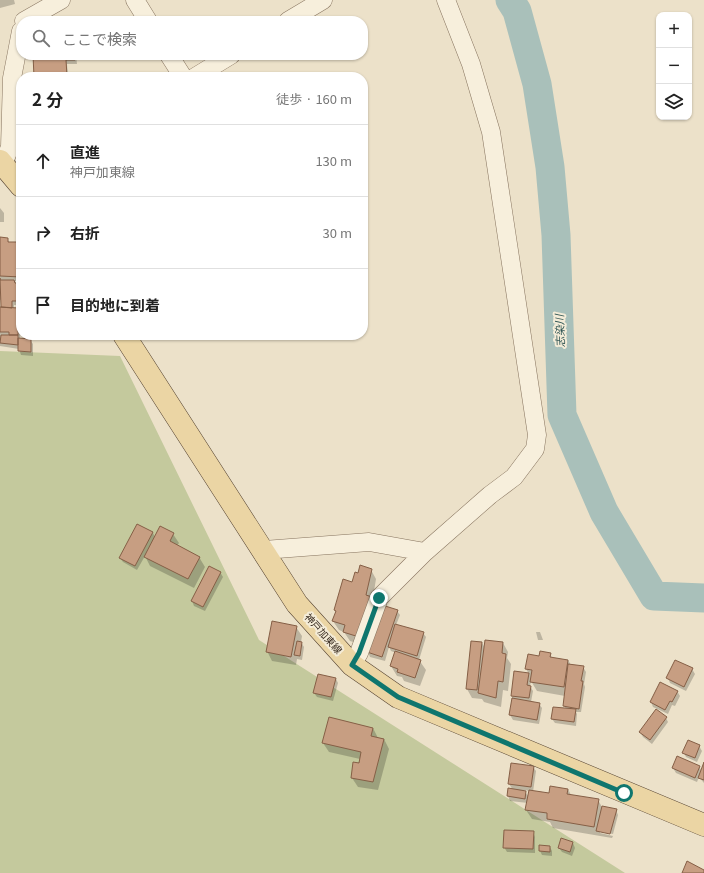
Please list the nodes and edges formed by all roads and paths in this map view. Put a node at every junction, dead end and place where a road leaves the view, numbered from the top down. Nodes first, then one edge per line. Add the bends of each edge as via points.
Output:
1 (61, 0) edge
2 (135, 0) edge
3 (323, 0) edge
4 (446, 0) edge
5 (33, 16) edge
6 (145, 16) edge
7 (296, 16) edge
8 (16, 57) edge
9 (172, 60) edge
10 (223, 60) edge
11 (180, 72) edge
12 (202, 72) edge
13 (1, 162) edge
14 (16, 180) edge
15 (127, 340) edge
16 (264, 550) junction
17 (425, 552) junction
18 (352, 665) junction
19 (704, 825) edge

1 - 5 street
2 - 6 street
3 - 7 street
4 - 17 street via 471,64 491,132 537,435 535,449 514,477
8 - 13 street via 12,78 10,147
9 - 11 street
10 - 12 street
13 - 14 main road
15 - 16 main road, 神戸加東線
16 - 17 street via 369,542
16 - 18 main road, 神戸加東線 via 298,604
17 - 18 street via 379,598 359,653
18 - 19 main road, 神戸加東線 via 398,697

